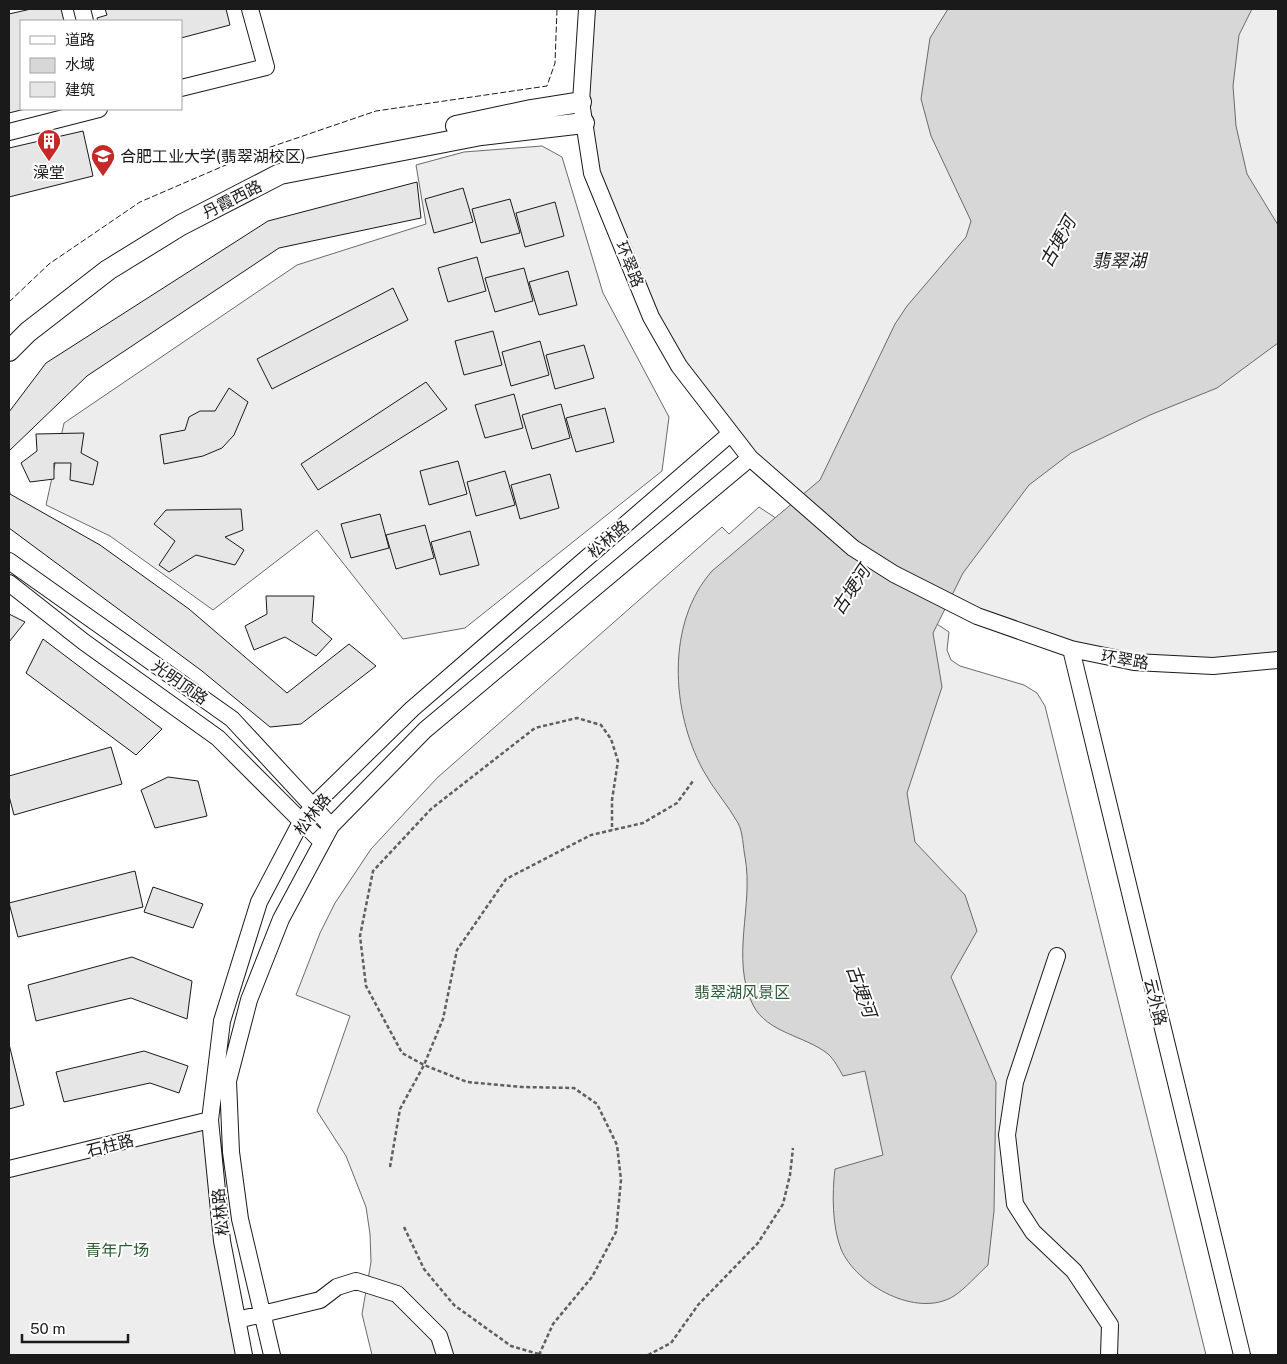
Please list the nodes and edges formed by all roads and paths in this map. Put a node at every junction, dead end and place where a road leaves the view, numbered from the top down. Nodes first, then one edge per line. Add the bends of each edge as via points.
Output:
1 (250, 9) edge
2 (587, 9) edge
3 (182, 88) edge
4 (582, 102) junction
5 (95, 110) edge
6 (584, 123) junction
7 (9, 132) edge
8 (9, 332) edge
9 (9, 351) edge
10 (730, 434) junction
11 (750, 458) junction
12 (9, 561) edge
13 (9, 584) edge
14 (1071, 649) junction
15 (1278, 660) edge
16 (693, 781) dead end
17 (313, 806) junction
18 (301, 822) junction
19 (331, 826) junction
20 (612, 830) junction
21 (322, 842) junction
22 (1056, 956) dead end
23 (424, 1065) junction
24 (210, 1120) junction
25 (793, 1148) dead end
26 (390, 1166) dead end
27 (9, 1169) edge
28 (404, 1227) dead end
29 (262, 1314) junction
30 (237, 1320) junction
31 (244, 1355) edge
32 (272, 1355) edge
33 (445, 1355) edge
34 (540, 1355) edge
35 (648, 1355) edge
36 (1110, 1355) edge
37 (1242, 1355) edge

1 - 3 street via 266,67
2 - 4 street, 环翠路
4 - 6 street, 环翠路
4 - 8 main road, 丹霞西路 via 531,110 267,168 169,220 90,268
5 - 7 street
6 - 9 main road, 丹霞西路 via 480,134 280,174 181,225 108,270 28,332
6 - 10 street, 环翠路 via 592,173 651,317 679,366
10 - 11 street, 环翠路
10 - 17 street, 松林路 via 412,709
11 - 14 street, 环翠路 via 853,548 894,574 978,616
11 - 19 street, 松林路 via 425,730
12 - 17 street, 光明顶路 via 232,719
13 - 18 street, 光明顶路 via 218,738
14 - 15 street, 环翠路 via 1134,662 1188,666
14 - 37 street, 云外路
16 - 20 path via 677,803 643,823
17 - 18 street, 松林路
17 - 19 street, 光明顶路
18 - 21 street, 光明顶路
18 - 24 street, 松林路 via 259,902 225,1012
19 - 21 street, 松林路
20 - 23 path via 591,834 506,879 457,950 443,1019
20 - 23 path via 612,800 618,761 601,725 577,718 535,728 431,808 373,871 360,936 366,986 402,1053
21 - 29 street, 松林路 via 281,919 249,1000 228,1081 231,1152 240,1219
22 - 36 street via 1014,1082 1007,1135 1015,1204 1033,1232 1074,1271 1110,1325
23 - 26 path via 400,1108
23 - 34 path via 467,1082 574,1088 597,1104 617,1145 621,1180 616,1232 592,1277 553,1324
24 - 27 street, 石柱路
24 - 30 street, 松林路 via 222,1241
25 - 35 path via 783,1204 758,1243 698,1305 671,1343
28 - 34 path via 424,1269 454,1305 511,1346
29 - 30 street
29 - 32 street, 松林路
29 - 33 street via 320,1300 337,1288 356,1281 397,1294 440,1336
30 - 31 street, 松林路

